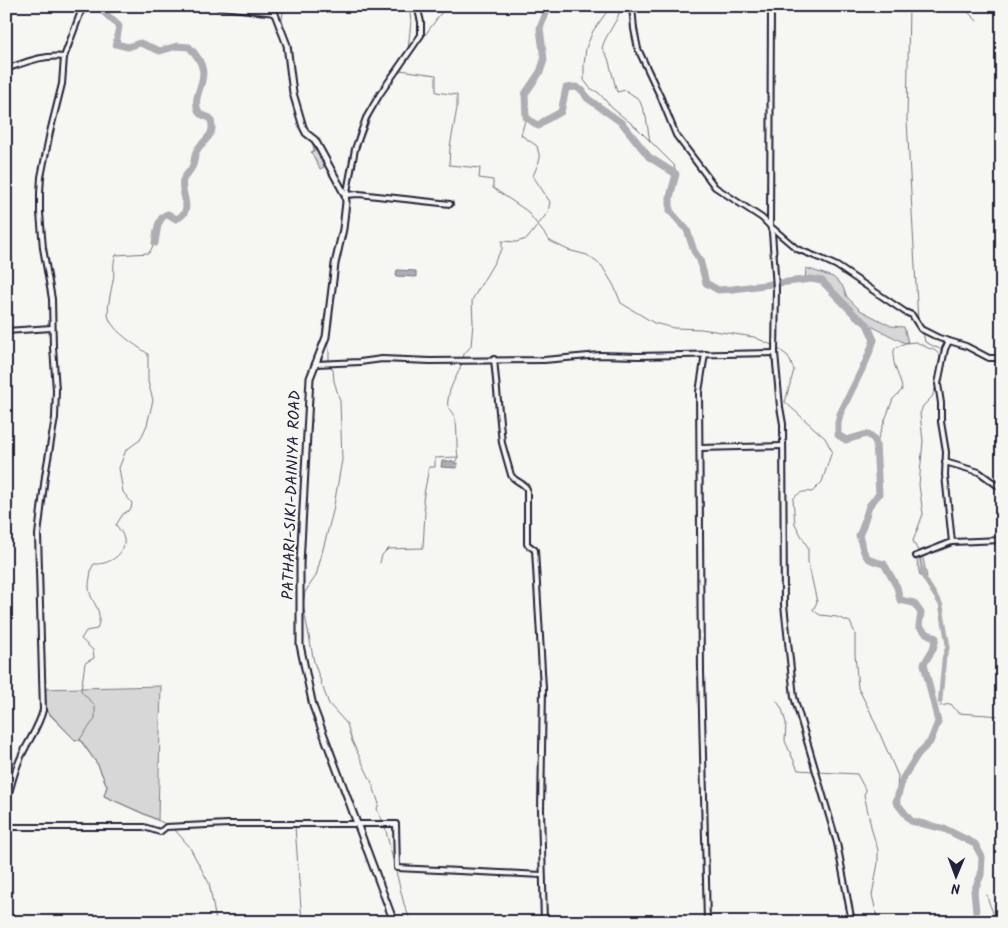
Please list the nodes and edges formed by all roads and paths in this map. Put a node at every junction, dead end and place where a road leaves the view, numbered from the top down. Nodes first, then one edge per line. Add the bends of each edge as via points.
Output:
1 (83, 6) edge
2 (218, 6) edge
3 (418, 6) edge
4 (632, 6) edge
5 (771, 6) edge
6 (255, 8) edge
7 (64, 57) junction
8 (6, 69) edge
9 (345, 195) junction
10 (450, 204) dead end
11 (770, 226) junction
12 (52, 328) junction
13 (6, 330) edge
14 (949, 341) junction
15 (775, 353) junction
16 (705, 354) junction
17 (1002, 358) edge
18 (494, 360) junction
19 (316, 364) junction
20 (783, 446) junction
21 (700, 448) junction
22 (945, 462) junction
23 (1002, 489) edge
24 (1002, 540) edge
25 (952, 542) junction
26 (916, 556) dead end
27 (6, 803) edge
28 (358, 825) junction
29 (6, 827) edge
30 (542, 875) junction
31 (394, 922) edge
32 (544, 922) edge
33 (707, 922) edge
34 (852, 922) edge

1 - 7 street
2 - 6 main road
3 - 9 street via 421,35 366,118
4 - 11 street via 638,49 676,135 715,188
5 - 11 street
6 - 9 main road via 271,12 278,18 287,45 293,93 303,127 315,140
7 - 8 street via 34,59
7 - 12 street via 62,84 40,193 44,257 52,299
9 - 10 street
9 - 19 main road, PATHARI-SIKI-DAINIYA ROAD via 343,229 334,264 326,337
11 - 14 street via 797,250 837,266 912,315 921,329
11 - 15 street via 776,278
12 - 13 street
12 - 27 street via 55,418 38,534 43,710 19,760
14 - 17 street via 989,358
14 - 22 street via 938,384
15 - 16 street
15 - 20 street
16 - 18 street
16 - 21 street via 699,392
18 - 19 street via 382,359
18 - 30 street via 502,444 513,479 527,489 527,544 535,550 537,562 543,688
19 - 28 main road, PATHARI-SIKI-DAINIYA ROAD via 310,378 307,410 300,645 313,706
20 - 21 street
20 - 34 street via 784,605 794,697 837,843
21 - 33 street
22 - 23 street via 980,472
22 - 25 street
24 - 25 street
25 - 26 street
28 - 29 street via 219,825 166,827 160,832 144,828
28 - 30 street via 396,824 397,868
28 - 31 main road, PATHARI-SIKI-DAINIYA ROAD
30 - 32 street

